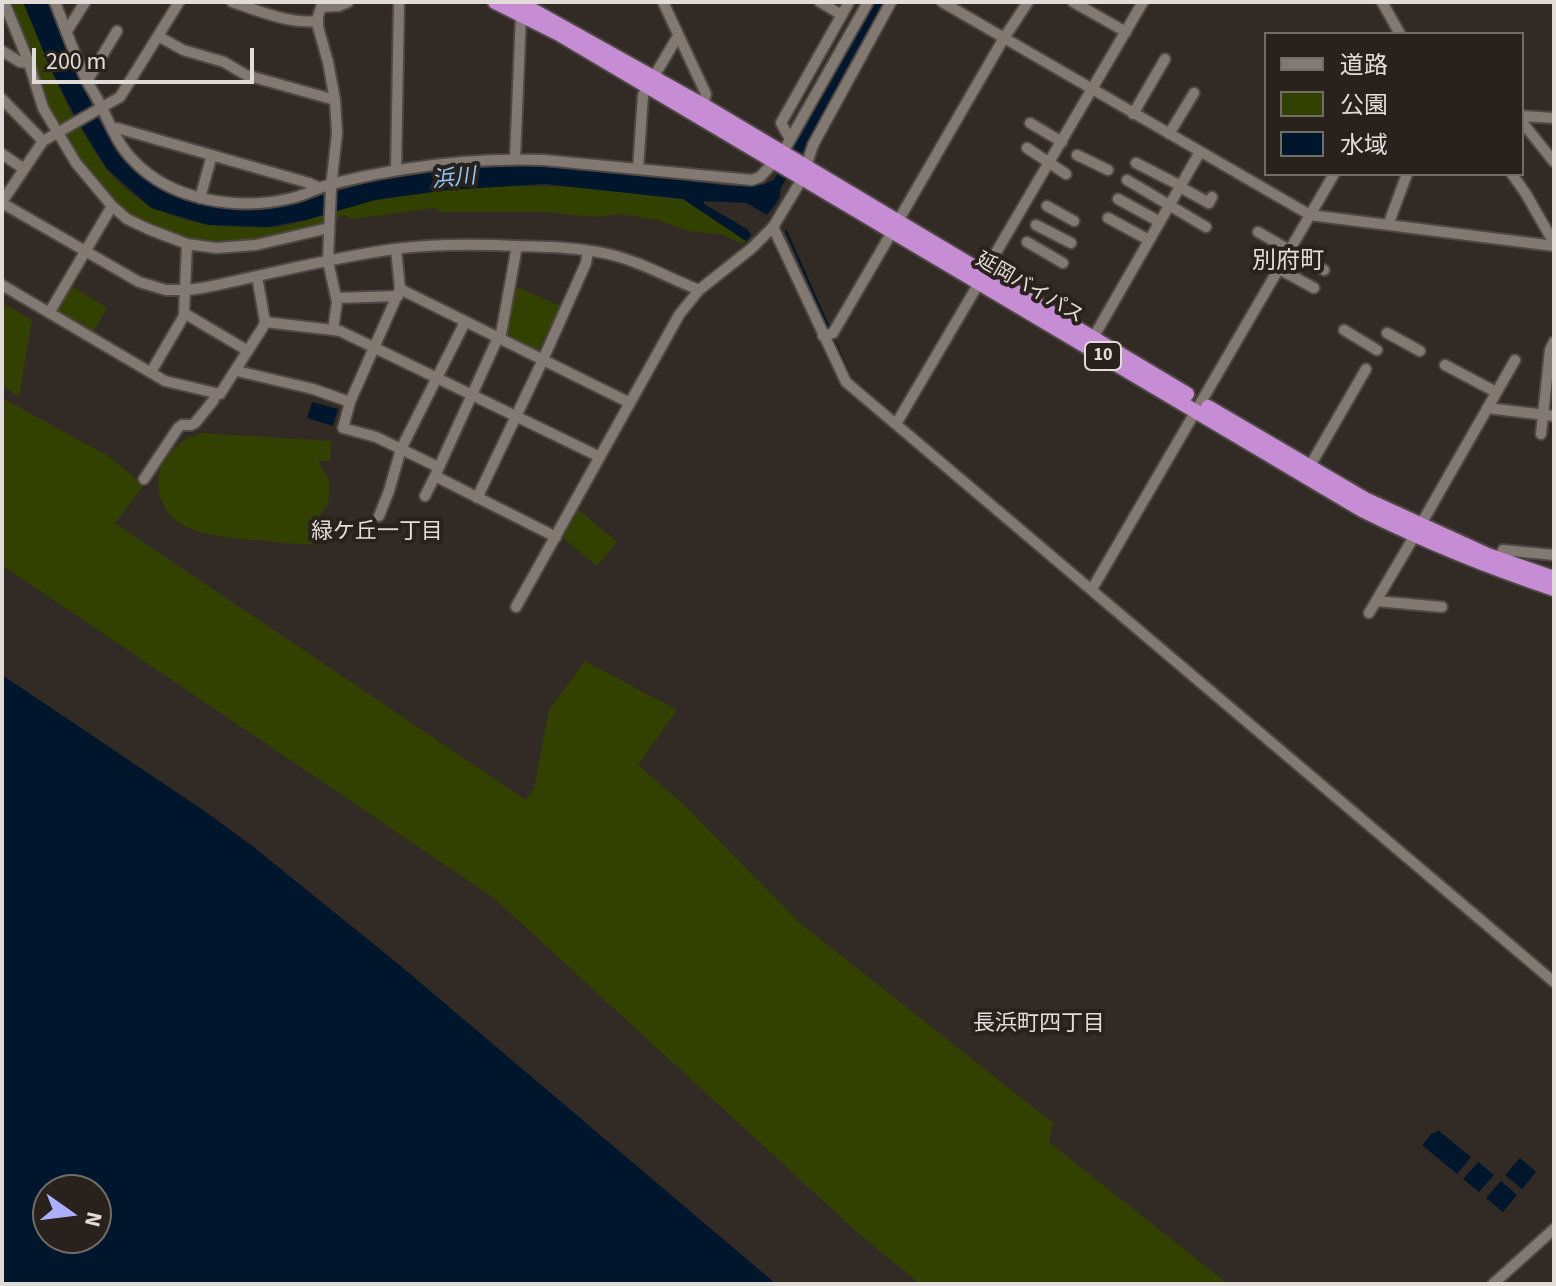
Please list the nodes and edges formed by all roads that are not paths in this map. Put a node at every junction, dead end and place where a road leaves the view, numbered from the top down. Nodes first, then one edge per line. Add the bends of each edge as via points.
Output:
1 (4, 2) edge
2 (55, 2) edge
3 (85, 2) edge
4 (179, 2) edge
5 (232, 2) edge
6 (348, 2) edge
7 (399, 2) edge
8 (495, 2) edge
9 (663, 2) edge
10 (820, 2) edge
11 (849, 2) edge
12 (868, 2) edge
13 (891, 2) edge
14 (942, 2) edge
15 (1028, 2) edge
16 (1073, 2) edge
17 (1143, 2) edge
18 (1382, 2) edge
19 (322, 4) edge
20 (520, 6) edge
21 (842, 15) junction
22 (318, 21) junction
23 (67, 31) junction
24 (117, 31) dead end
25 (1126, 32) junction
26 (1399, 32) edge
27 (158, 36) junction
28 (678, 36) junction
29 (1004, 38) junction
30 (2, 51) edge
31 (1165, 59) dead end
32 (29, 63) junction
33 (87, 81) junction
34 (648, 86) junction
35 (1093, 90) junction
36 (1194, 93) dead end
37 (2, 99) edge
38 (335, 100) junction
39 (703, 105) junction
40 (102, 107) junction
41 (1133, 114) junction
42 (1524, 116) edge
43 (1554, 118) edge
44 (1030, 123) dead end
45 (1524, 123) edge
46 (113, 130) junction
47 (57, 132) junction
48 (1169, 134) junction
49 (43, 141) junction
50 (1062, 142) junction
51 (1200, 152) junction
52 (2, 154) edge
53 (212, 155) junction
54 (1031, 155) dead end
55 (1077, 155) dead end
56 (515, 159) junction
57 (790, 161) junction
58 (1554, 162) edge
59 (1049, 163) junction
60 (1136, 163) dead end
61 (24, 169) junction
62 (638, 169) junction
63 (396, 170) junction
64 (1108, 170) dead end
65 (1066, 174) dead end
66 (1333, 176) edge
67 (1406, 176) edge
68 (1513, 176) edge
69 (1127, 180) dead end
70 (328, 186) junction
71 (1180, 187) junction
72 (1212, 197) dead end
73 (200, 198) junction
74 (1118, 199) dead end
75 (2, 203) edge
76 (1170, 205) junction
77 (112, 206) junction
78 (1047, 206) dead end
79 (1310, 215) junction
80 (1108, 218) dead end
81 (1074, 221) dead end
82 (1160, 222) junction
83 (330, 224) junction
84 (1036, 225) dead end
85 (1388, 225) junction
86 (895, 226) junction
87 (773, 227) junction
88 (1206, 227) dead end
89 (1258, 232) dead end
90 (1149, 240) junction
91 (1027, 242) dead end
92 (1071, 243) dead end
93 (187, 244) junction
94 (1554, 245) edge
95 (517, 246) junction
96 (396, 249) junction
97 (1289, 250) junction
98 (588, 251) junction
99 (86, 252) junction
100 (328, 261) junction
101 (1063, 263) dead end
102 (1279, 269) junction
103 (1324, 270) dead end
104 (257, 276) junction
105 (982, 278) junction
106 (2, 285) edge
107 (1314, 288) dead end
108 (185, 290) junction
109 (699, 290) junction
110 (399, 293) junction
111 (336, 298) junction
112 (49, 313) junction
113 (185, 314) junction
114 (265, 322) junction
115 (465, 322) junction
116 (333, 330) junction
117 (1344, 330) dead end
118 (1387, 333) dead end
119 (823, 336) junction
120 (1093, 338) junction
121 (499, 339) junction
122 (1554, 342) edge
123 (376, 348) junction
124 (1377, 350) dead end
125 (248, 351) junction
126 (1420, 351) dead end
127 (542, 360) junction
128 (1515, 360) dead end
129 (1445, 365) dead end
130 (1366, 369) dead end
131 (237, 371) junction
132 (151, 372) junction
133 (437, 377) junction
134 (1496, 392) junction
135 (216, 393) junction
136 (471, 395) junction
137 (350, 402) junction
138 (630, 403) junction
139 (1198, 407) junction
140 (1487, 408) junction
141 (1549, 416) edge
142 (516, 417) junction
143 (896, 424) junction
144 (1541, 434) dead end
145 (401, 449) junction
146 (600, 457) junction
147 (1310, 466) junction
148 (436, 471) junction
149 (144, 479) dead end
150 (425, 496) dead end
151 (477, 498) junction
152 (379, 516) dead end
153 (1417, 530) junction
154 (556, 537) junction
155 (1554, 555) edge
156 (1497, 564) junction
157 (1554, 578) edge
158 (1092, 589) junction
159 (1554, 589) edge
160 (1376, 601) junction
161 (516, 607) dead end
162 (1442, 607) dead end
163 (1369, 613) dead end
164 (1554, 982) edge
165 (1554, 1229) edge
166 (1493, 1284) edge

1 - 32 street
2 - 23 street
3 - 23 street
4 - 27 street
5 - 22 street via 288,19
6 - 19 street
7 - 63 street
8 - 20 highway, 延岡バイパス / 10
9 - 28 street
10 - 21 street
11 - 21 street
12 - 57 street
13 - 57 street via 813,145
14 - 29 street
15 - 29 street
16 - 25 street
17 - 25 street
18 - 26 street
19 - 22 street
20 - 34 highway, 延岡バイパス / 10
20 - 56 street
21 - 57 street via 781,123
22 - 38 street
23 - 33 street
24 - 33 street
25 - 35 street
27 - 38 street via 246,75
27 - 40 street via 120,97
28 - 34 street
28 - 39 street via 706,94
29 - 35 street
29 - 86 street
30 - 32 street
31 - 41 street
32 - 47 street
33 - 40 street
34 - 39 highway, 延岡バイパス / 10
34 - 57 highway, 延岡バイパス / 10
34 - 62 street
35 - 41 street
35 - 50 street
36 - 48 street
37 - 49 street
38 - 70 street via 337,133
39 - 57 highway, 延岡バイパス / 10
40 - 46 street
40 - 47 street
41 - 48 street
42 - 43 street
44 - 50 street
45 - 58 street
46 - 53 street
46 - 73 street via 132,160 157,181
47 - 49 street
47 - 77 street
48 - 51 street
49 - 61 street
50 - 59 street
51 - 71 street
51 - 79 street
52 - 61 street
53 - 70 street
53 - 73 street
54 - 59 street
55 - 64 street
56 - 62 street
56 - 63 street
57 - 62 street via 752,180
57 - 86 highway, 延岡バイパス / 10
57 - 87 street
59 - 65 street
59 - 105 street
60 - 71 street
61 - 75 street
63 - 70 street
66 - 79 street
67 - 85 street
68 - 94 street
69 - 76 street
70 - 73 street via 270,202
70 - 83 street
71 - 72 street via 1209,203
71 - 76 street
74 - 82 street
75 - 99 street
76 - 82 street
76 - 88 street
77 - 93 street via 127,219
77 - 99 street
78 - 81 street
79 - 85 street
79 - 97 street
80 - 90 street
82 - 90 street
83 - 93 street via 256,245
83 - 100 street
84 - 92 street
85 - 94 street
86 - 105 highway, 延岡バイパス / 10
86 - 119 street via 833,333
87 - 109 street
87 - 119 street
89 - 97 street
90 - 120 street
91 - 101 street
93 - 108 street
95 - 96 street
95 - 98 street
95 - 121 street
96 - 100 street
96 - 110 street
97 - 102 street
97 - 103 street
98 - 109 street
98 - 127 street
99 - 108 street via 139,282
99 - 112 street
100 - 104 street
100 - 111 street
102 - 107 street
102 - 139 street
104 - 108 street
104 - 114 street
105 - 120 highway, 延岡バイパス / 10
105 - 139 highway, 延岡バイパス / 10
105 - 143 street
106 - 112 street
108 - 113 street
109 - 138 street via 679,315
110 - 111 street
110 - 115 street
110 - 123 street
111 - 116 street
112 - 132 street
113 - 125 street
113 - 132 street
114 - 116 street
114 - 125 street
115 - 121 street
115 - 133 street
116 - 123 street
117 - 124 street
118 - 126 street
119 - 143 street via 846,382
120 - 139 highway, 延岡バイパス / 10
121 - 127 street
121 - 136 street
122 - 141 street
123 - 133 street
123 - 137 street
125 - 131 street
127 - 138 street
127 - 142 street
128 - 134 street
129 - 134 street
130 - 147 street
131 - 135 street
131 - 137 street
132 - 135 street via 165,381
133 - 136 street
133 - 145 street
134 - 140 street
135 - 149 street via 195,423 178,428
136 - 142 street
136 - 148 street
137 - 145 street via 343,428
138 - 146 street
139 - 147 highway, 延岡バイパス / 10
139 - 153 highway, 延岡バイパス / 10 via 1362,510
139 - 158 street
140 - 141 street
140 - 153 street
141 - 144 street
142 - 146 street
142 - 151 street
143 - 158 street
145 - 148 street
145 - 152 street
146 - 154 street
147 - 153 highway, 延岡バイパス / 10
148 - 150 street
148 - 151 street
151 - 154 street
153 - 156 highway, 延岡バイパス / 10
153 - 160 street
154 - 161 street
155 - 156 street via 1503,550
156 - 157 highway, 延岡バイパス / 10
156 - 159 highway, 延岡バイパス / 10
158 - 164 street
160 - 162 street
160 - 163 street
165 - 166 street

